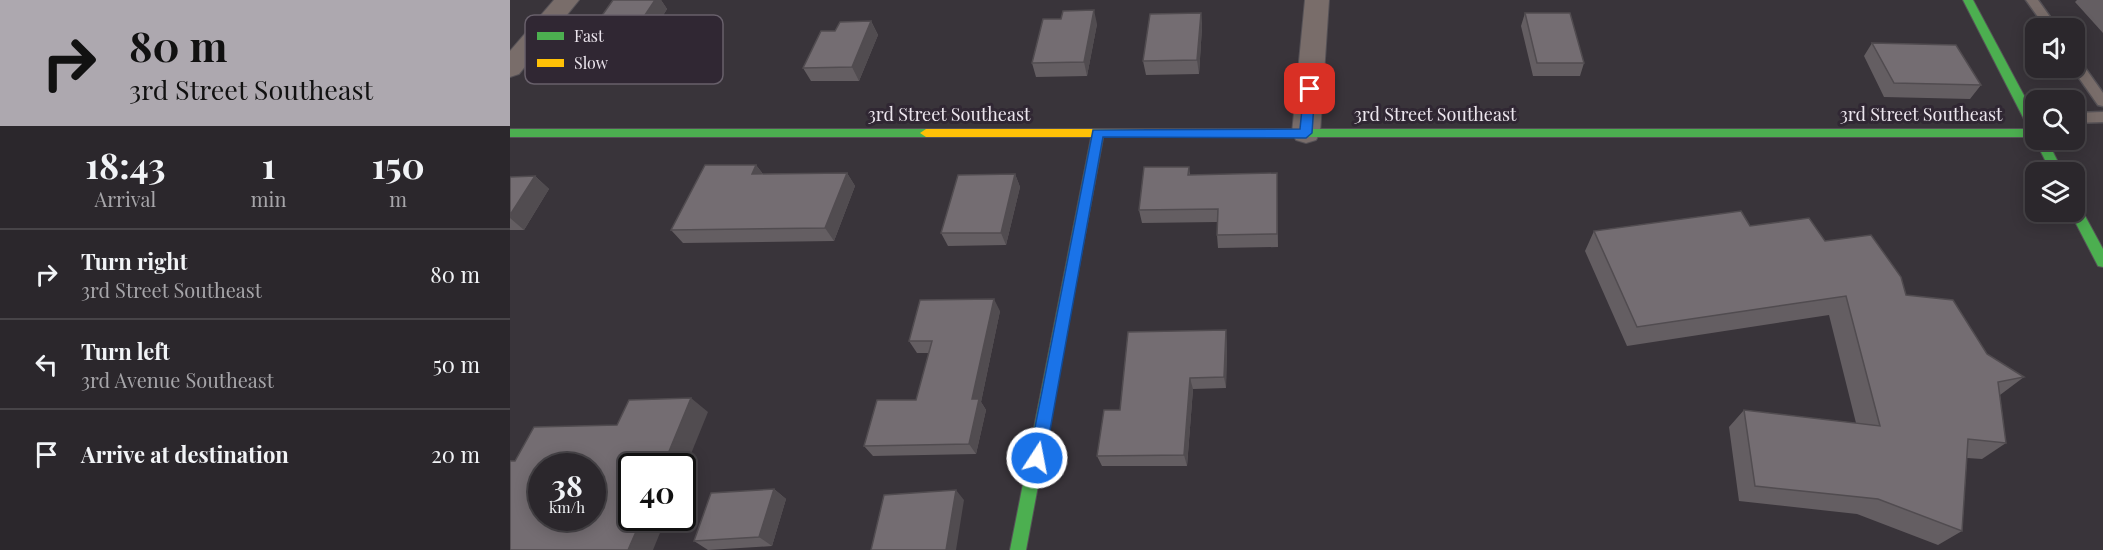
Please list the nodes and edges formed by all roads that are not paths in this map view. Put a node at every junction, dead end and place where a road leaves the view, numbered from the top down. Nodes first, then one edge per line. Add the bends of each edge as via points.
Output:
1 (567, 0) edge
2 (1317, 0) edge
3 (1968, 0) edge
4 (2032, 0) edge
5 (554, 15) edge
6 (2045, 18) edge
7 (525, 50) edge
8 (510, 68) edge
9 (2085, 77) edge
10 (2103, 102) edge
11 (2025, 108) edge
12 (2103, 117) edge
13 (2085, 118) edge
14 (2025, 125) edge
15 (510, 133) edge
16 (1098, 133) junction
17 (1306, 133) junction
18 (2082, 222) edge
19 (2103, 262) edge
20 (1018, 550) edge

1 - 5 street
2 - 17 street
3 - 11 street
4 - 6 lane
7 - 8 street
9 - 10 lane
12 - 13 lane
14 - 17 street, 3rd Street Southeast
15 - 16 street, 3rd Street Southeast
16 - 17 street, 3rd Street Southeast
16 - 20 street
18 - 19 street

